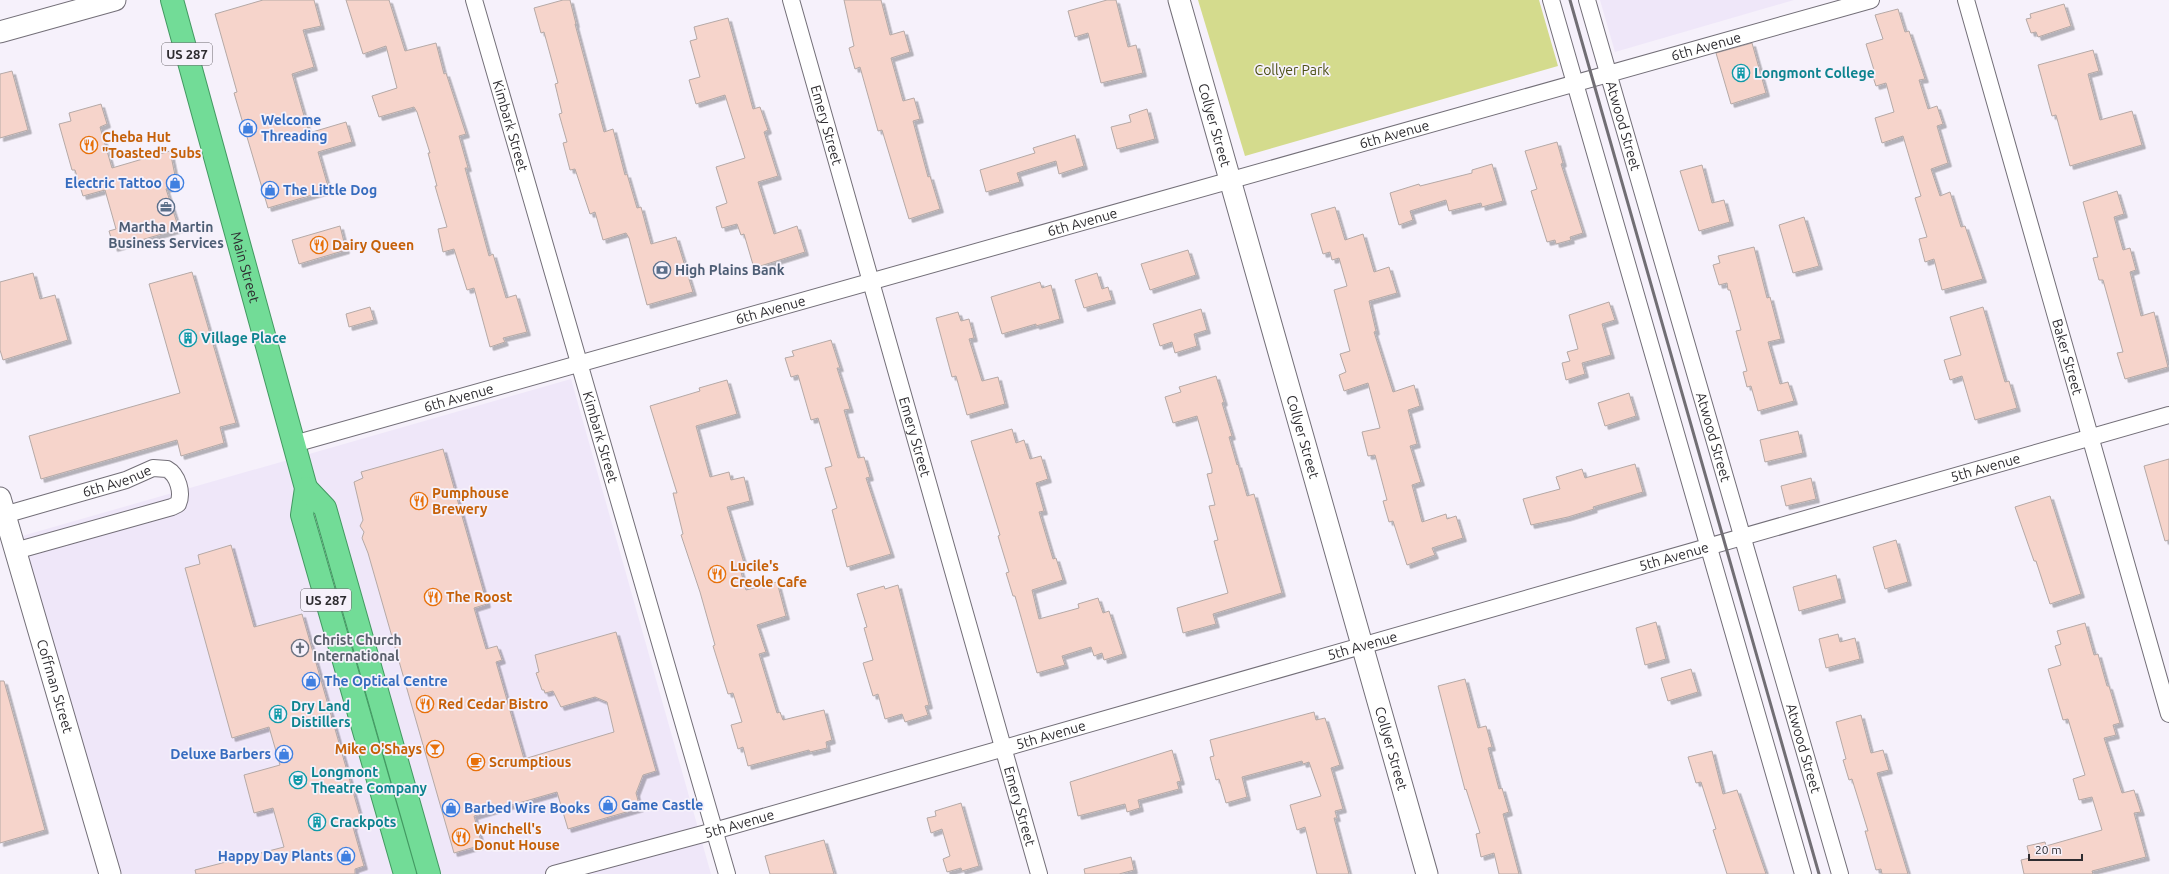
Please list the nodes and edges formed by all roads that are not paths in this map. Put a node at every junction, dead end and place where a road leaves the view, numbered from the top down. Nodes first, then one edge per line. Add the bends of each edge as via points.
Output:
1 (115, 0) edge
2 (172, 0) edge
3 (474, 0) edge
4 (791, 0) edge
5 (1179, 0) edge
6 (1551, 0) edge
7 (1587, 0) edge
8 (1871, 0) edge
9 (1966, 0) edge
10 (0, 32) edge
11 (1608, 74) junction
12 (1574, 84) junction
13 (1229, 180) junction
14 (871, 282) junction
15 (580, 364) junction
16 (2169, 415) edge
17 (2090, 437) junction
18 (294, 444) junction
19 (306, 488) junction
20 (6, 527) edge
21 (1743, 536) junction
22 (1710, 545) junction
23 (1361, 644) junction
24 (2169, 714) edge
25 (1003, 747) junction
26 (714, 831) junction
27 (110, 874) edge
28 (404, 874) edge
29 (429, 874) edge
30 (554, 874) edge
31 (727, 874) edge
32 (1039, 874) edge
33 (1427, 874) edge
34 (1803, 874) edge
35 (1840, 874) edge

1 - 10 street
2 - 18 highway, Main Street / US 287
3 - 15 street, Kimbark Street
4 - 14 street, Emery Street
5 - 13 street, Collyer Street
6 - 12 street
7 - 11 street, Atwood Street
8 - 11 street, 6th Avenue
9 - 17 street, Baker Street
11 - 12 street, 6th Avenue
11 - 21 street, Atwood Street
12 - 13 street, 6th Avenue
12 - 22 street
13 - 14 street, 6th Avenue
13 - 23 street, Collyer Street
14 - 15 street, 6th Avenue
14 - 25 street, Emery Street
15 - 18 street, 6th Avenue
15 - 26 street, Kimbark Street
16 - 17 street, 5th Avenue
17 - 21 street, 5th Avenue
17 - 24 street, Baker Street
18 - 19 highway, Main Street / US 287
19 - 28 highway, Main Street / US 287 via 302,515
19 - 29 highway, Main Street / US 287 via 325,508
20 - 20 street, 6th Avenue via 172,507 178,504 180,497 176,480 167,469 153,468
20 - 27 street, Coffman Street
21 - 22 street, 5th Avenue
21 - 35 street, Atwood Street
22 - 23 street, 5th Avenue
22 - 34 street
23 - 25 street, 5th Avenue
23 - 33 street, Collyer Street
25 - 26 street, 5th Avenue
25 - 32 street, Emery Street
26 - 30 street, 5th Avenue
26 - 31 street, Kimbark Street

